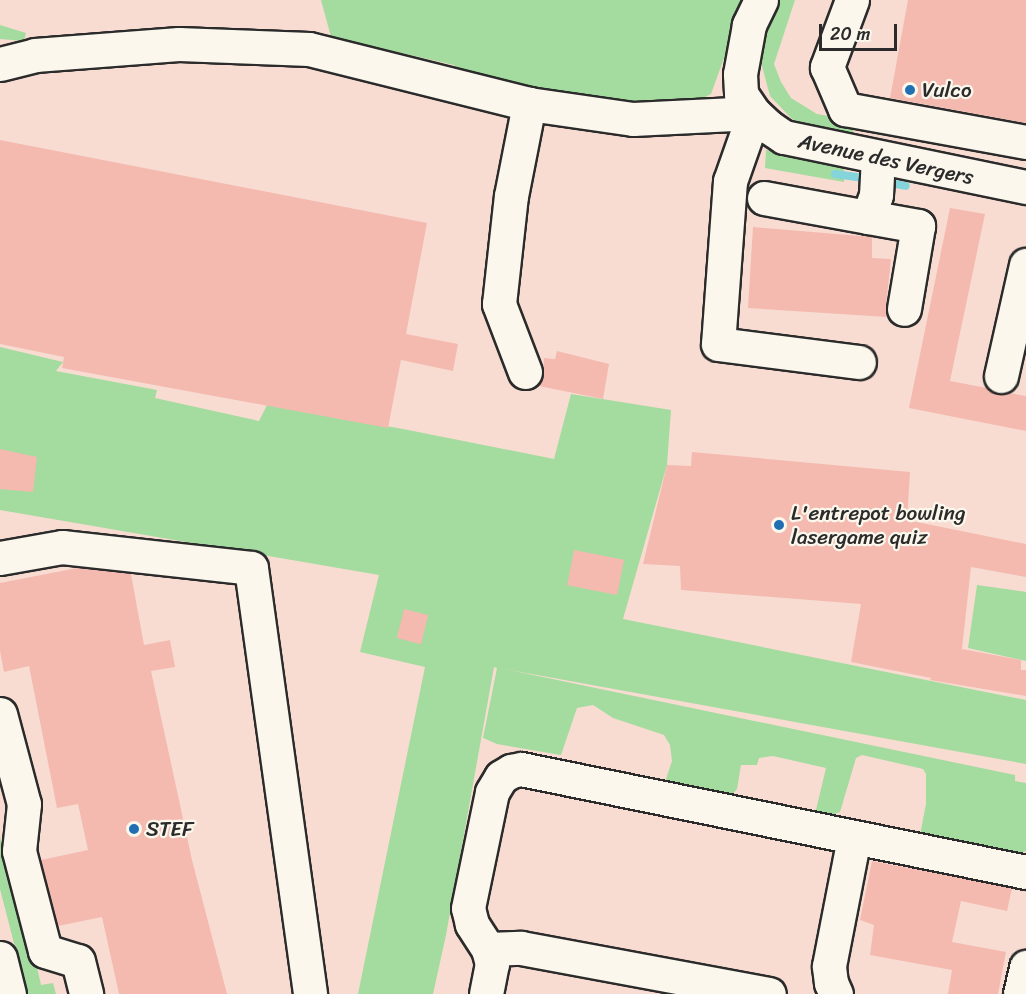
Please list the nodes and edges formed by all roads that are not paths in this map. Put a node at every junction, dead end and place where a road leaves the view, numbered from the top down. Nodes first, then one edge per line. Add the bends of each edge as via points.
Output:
1 (761, 0) edge
2 (852, 0) edge
3 (0, 64) edge
4 (530, 104) junction
5 (754, 113) junction
6 (1026, 142) edge
7 (878, 158) junction
8 (1026, 187) edge
9 (764, 198) dead end
10 (868, 217) junction
11 (1026, 265) edge
12 (904, 309) dead end
13 (859, 362) dead end
14 (525, 372) dead end
15 (1001, 376) dead end
16 (0, 558) edge
17 (0, 714) edge
18 (854, 837) junction
19 (1026, 872) edge
20 (488, 949) junction
21 (0, 958) edge
22 (1026, 967) edge
23 (9, 994) edge
24 (86, 994) edge
25 (310, 994) edge
26 (486, 994) edge
27 (769, 994) edge
28 (836, 994) edge
29 (1020, 994) edge

1 - 5 street via 749,24 740,74 741,94
2 - 6 street via 827,67 845,109
3 - 4 street via 35,55 179,44 309,49
4 - 5 street via 633,119
4 - 14 street via 511,196 499,304
5 - 7 street, Avenue des Vergers via 784,137
5 - 13 street via 730,181 718,344
7 - 8 street, Avenue des Vergers
7 - 10 street via 876,195
9 - 10 street
10 - 12 street via 918,226
11 - 15 street
16 - 25 street via 62,547 251,568
17 - 24 street via 24,804 20,851 45,951 78,961
18 - 19 street
18 - 20 street via 521,769 511,771 501,777 492,792 468,908 472,924
18 - 28 street via 829,966
20 - 26 street via 492,964
20 - 27 street via 522,948
21 - 23 street
22 - 29 street

